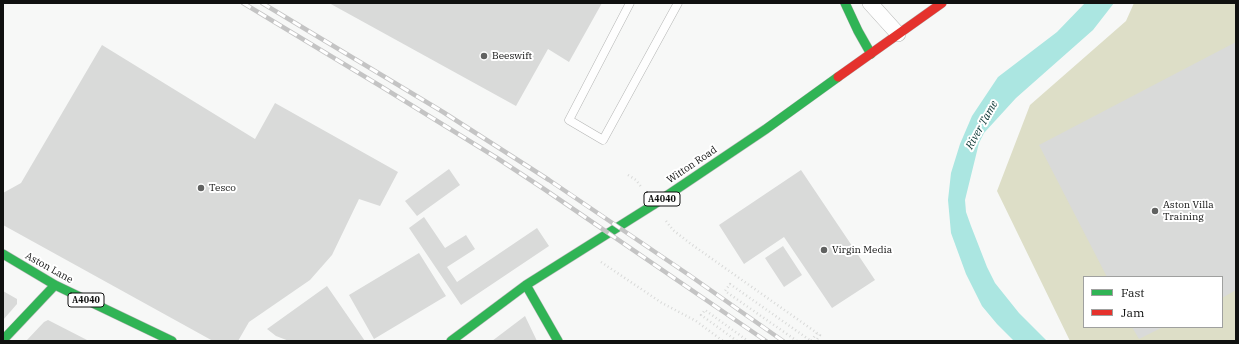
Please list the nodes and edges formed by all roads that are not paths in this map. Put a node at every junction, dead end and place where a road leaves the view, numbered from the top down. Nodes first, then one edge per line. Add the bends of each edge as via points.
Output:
1 (630, 3) edge
2 (678, 3) edge
3 (845, 3) edge
4 (870, 3) edge
5 (942, 3) edge
6 (898, 34) junction
7 (871, 54) junction
8 (3, 254) edge
9 (55, 284) junction
10 (526, 285) junction
11 (3, 340) edge
12 (172, 341) edge
13 (451, 341) edge
14 (558, 341) edge

1 - 2 lane via 569,120 603,140
3 - 7 main road
4 - 6 street
5 - 6 main road, Witton Road / A4040
6 - 7 main road, Witton Road / A4040
7 - 10 main road, Witton Road / A4040 via 653,205
8 - 9 main road, Aston Lane / A4040
9 - 11 main road
9 - 12 main road, Aston Lane / A4040
10 - 13 main road, Witton Road / A4040
10 - 14 main road

